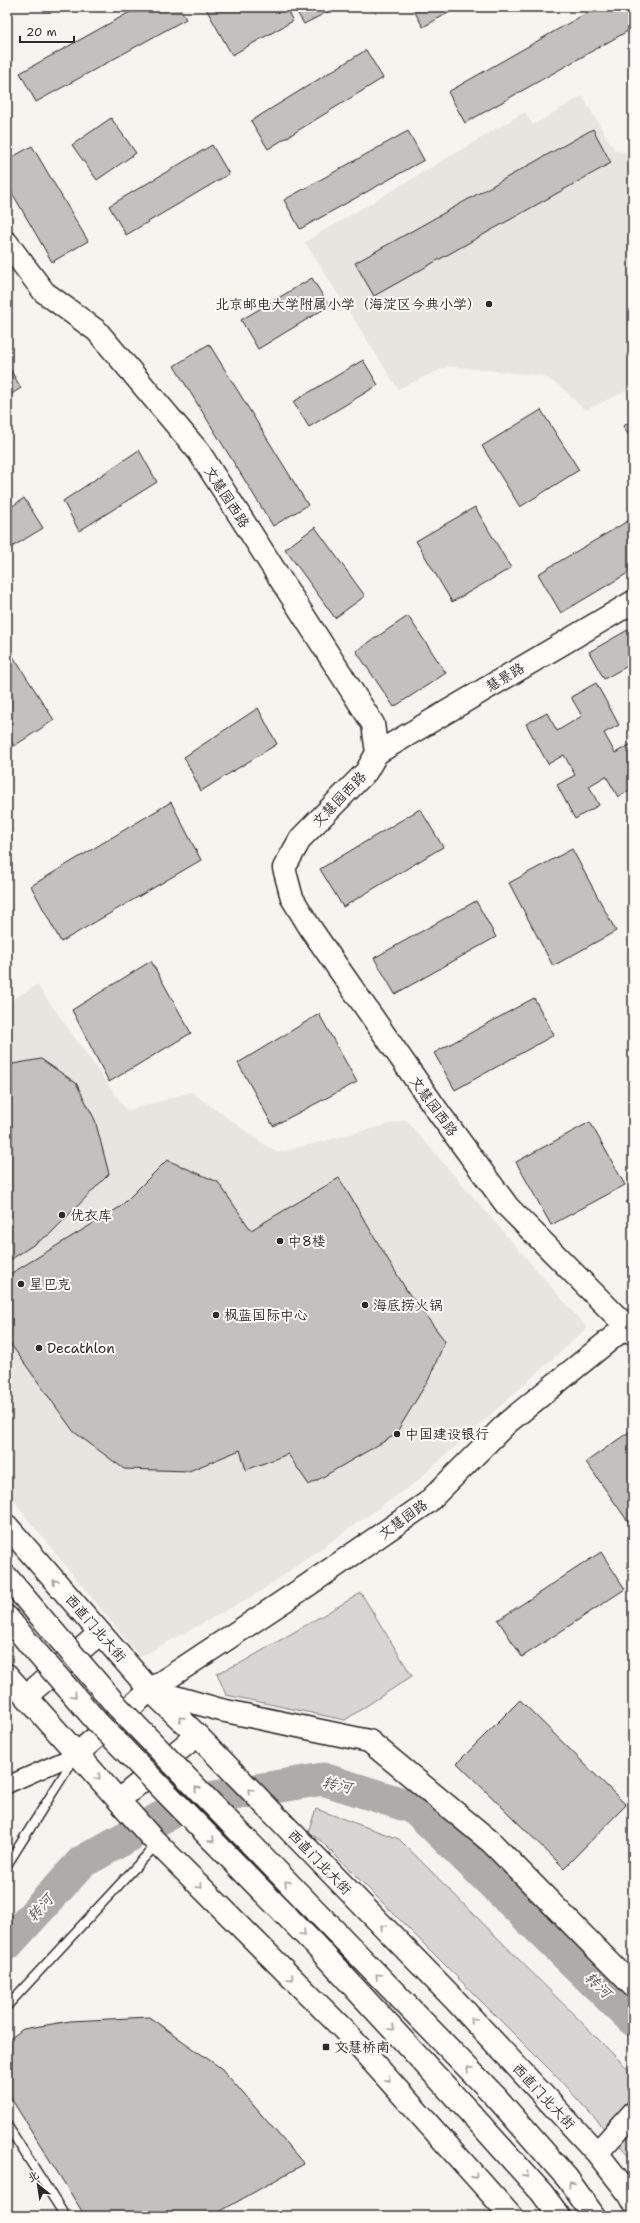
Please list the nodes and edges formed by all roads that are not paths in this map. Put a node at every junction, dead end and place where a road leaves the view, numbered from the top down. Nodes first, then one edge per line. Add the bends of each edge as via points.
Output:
1 (7, 243) edge
2 (633, 602) edge
3 (377, 753) junction
4 (631, 1326) edge
5 (7, 1526) edge
6 (7, 1577) edge
7 (7, 1617) edge
8 (99, 1634) junction
9 (7, 1675) edge
10 (150, 1690) junction
11 (26, 1696) junction
12 (202, 1741) junction
13 (77, 1754) junction
14 (7, 1784) edge
15 (116, 1797) junction
16 (155, 1841) junction
17 (7, 1865) edge
18 (633, 1986) edge
19 (7, 2006) edge
20 (633, 2114) edge
21 (7, 2125) edge
22 (633, 2126) edge
23 (597, 2153) junction
24 (632, 2198) edge
25 (65, 2216) edge
26 (511, 2216) edge
27 (559, 2216) edge
28 (594, 2216) edge

1 - 3 main road, 文慧园西路 via 44,292 97,331 199,452 373,724
2 - 3 main road, 慧景路
3 - 4 main road, 文慧园西路 via 366,772 301,838 284,868 292,898 439,1113 508,1207
4 - 10 main road, 文慧园路 via 507,1423 427,1502
8 -> 5 main road, 西直门北大街
28 -> 6 main road, bridge via 567,2178 496,2097 117,1706
7 -> 27 main road, bridge via 98,1723 315,1945 472,2115 542,2193
8 - 10 main road, 西直门北大街
8 - 11 main road
9 - 11 main road
12 -> 10 main road, 西直门北大街
10 - 13 main road, 文慧园路
10 - 18 main road via 221,1710 369,1741 491,1842
11 - 13 main road
12 - 15 main road
23 -> 12 main road, 西直门北大街 via 454,1999
13 - 14 street
13 -> 15 main road
13 - 17 lane
15 - 16 main road
16 - 19 lane
16 -> 26 main road via 343,2030
20 - 23 main road
21 - 25 lane
22 - 23 main road
23 - 24 main road, 西直门北大街

